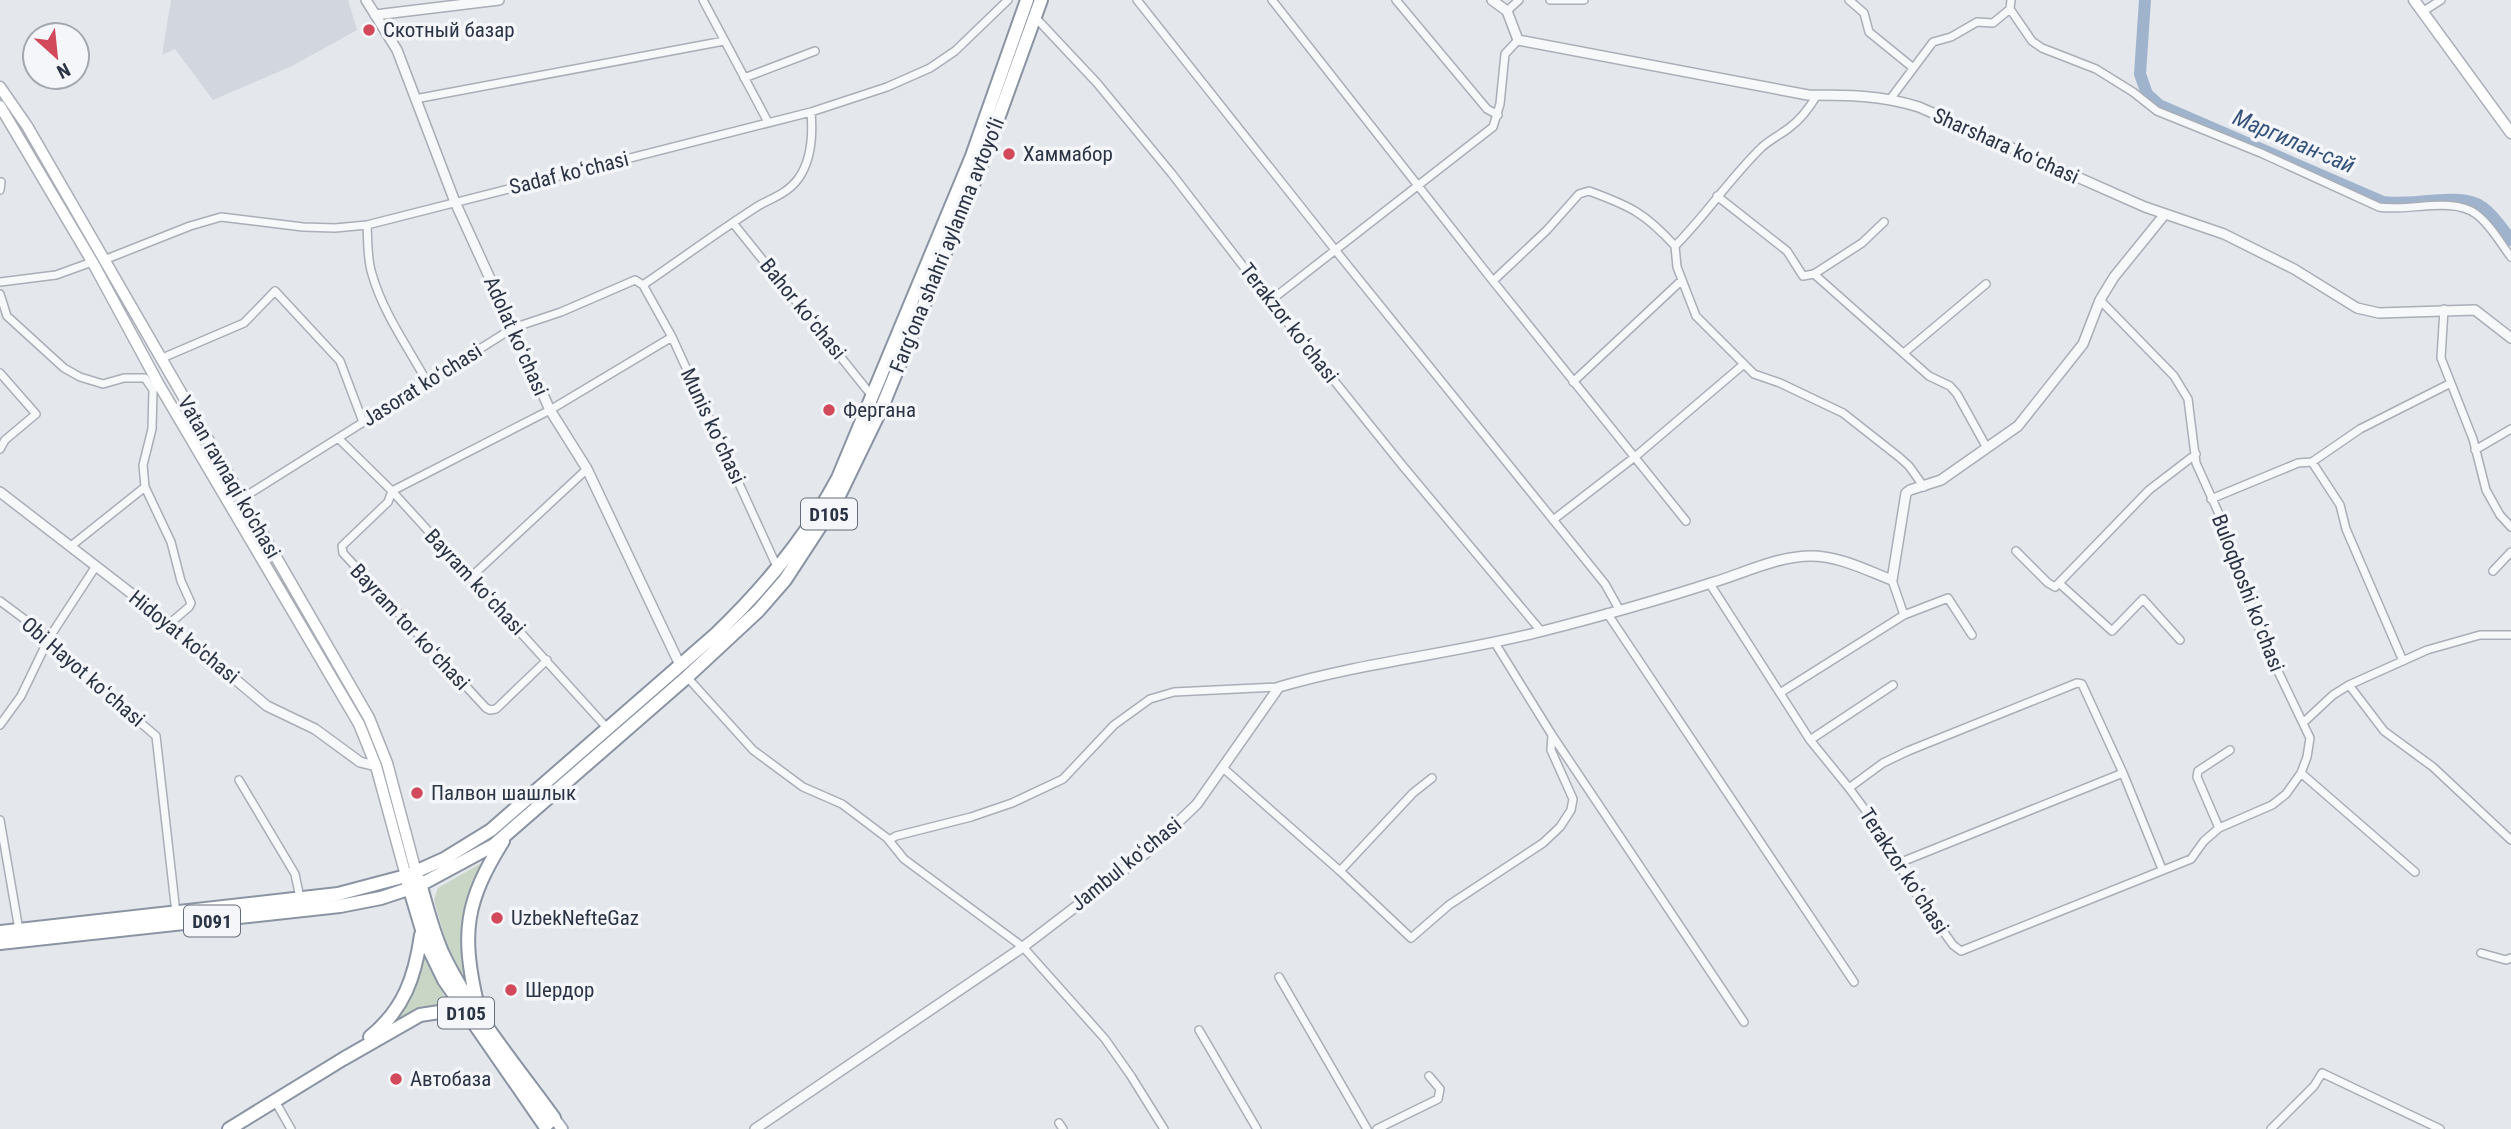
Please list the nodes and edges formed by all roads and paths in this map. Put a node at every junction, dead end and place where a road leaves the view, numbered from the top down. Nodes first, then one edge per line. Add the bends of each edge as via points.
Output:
1 (366, 0) edge
2 (499, 0) edge
3 (703, 0) edge
4 (1008, 0) edge
5 (1027, 0) edge
6 (1041, 0) edge
7 (1137, 0) edge
8 (1272, 0) edge
9 (1396, 0) edge
10 (1492, 0) edge
11 (1519, 0) edge
12 (1550, 0) edge
13 (1584, 0) edge
14 (1849, 0) edge
15 (2011, 0) edge
16 (2414, 0) edge
17 (2441, 0) edge
18 (2010, 9) junction
19 (1507, 11) junction
20 (2421, 12) junction
21 (375, 15) junction
22 (1035, 17) junction
23 (1518, 40) junction
24 (724, 41) junction
25 (815, 51) dead end
26 (1912, 67) junction
27 (744, 78) junction
28 (0, 87) edge
29 (1817, 95) junction
30 (1891, 98) junction
31 (415, 99) junction
32 (0, 106) edge
33 (811, 112) junction
34 (1498, 115) junction
35 (768, 122) junction
36 (2511, 133) edge
37 (1419, 187) junction
38 (1717, 196) junction
39 (455, 202) junction
40 (2165, 214) junction
41 (1884, 222) dead end
42 (733, 223) junction
43 (367, 225) junction
44 (1675, 246) junction
45 (1336, 251) junction
46 (2511, 257) edge
47 (104, 260) junction
48 (92, 262) junction
49 (934, 262) junction
50 (1814, 274) junction
51 (1682, 280) junction
52 (110, 281) junction
53 (1493, 281) junction
54 (0, 282) edge
55 (1986, 284) dead end
56 (643, 285) junction
57 (0, 294) edge
58 (2100, 300) junction
59 (1270, 301) junction
60 (2444, 309) junction
61 (513, 328) junction
62 (672, 337) junction
63 (2511, 338) edge
64 (1905, 352) junction
65 (160, 359) junction
66 (1744, 364) junction
67 (0, 373) edge
68 (427, 382) junction
69 (1573, 382) junction
70 (2449, 384) junction
71 (156, 386) junction
72 (872, 396) junction
73 (550, 410) junction
74 (363, 422) junction
75 (2511, 429) edge
76 (338, 438) junction
77 (1987, 448) junction
78 (0, 449) edge
79 (2476, 450) junction
80 (2196, 454) junction
81 (1636, 456) junction
82 (2312, 462) junction
83 (587, 469) junction
84 (1924, 486) junction
85 (145, 487) junction
86 (391, 491) junction
87 (0, 492) edge
88 (241, 499) junction
89 (2211, 499) junction
90 (1553, 520) junction
91 (1686, 521) dead end
92 (2511, 527) edge
93 (71, 547) junction
94 (2016, 551) dead end
95 (2511, 552) edge
96 (96, 566) junction
97 (779, 569) junction
98 (2493, 570) dead end
99 (471, 577) junction
100 (1892, 580) junction
101 (1710, 583) junction
102 (2060, 584) junction
103 (0, 601) edge
104 (1619, 610) junction
105 (1607, 613) junction
106 (1904, 615) junction
107 (169, 624) junction
108 (1541, 631) junction
109 (1972, 635) dead end
110 (2511, 635) edge
111 (49, 638) junction
112 (2180, 640) dead end
113 (1495, 643) junction
114 (547, 660) junction
115 (2403, 661) junction
116 (684, 671) junction
117 (1893, 685) dead end
118 (2350, 685) junction
119 (1279, 687) junction
120 (1780, 693) junction
121 (2304, 722) junction
122 (0, 725) edge
123 (608, 729) junction
124 (1552, 735) junction
125 (1810, 740) junction
126 (2230, 750) dead end
127 (376, 766) junction
128 (1222, 767) junction
129 (2123, 772) junction
130 (2301, 773) junction
131 (1432, 778) dead end
132 (239, 780) dead end
133 (1849, 788) junction
134 (0, 820) edge
135 (2219, 828) junction
136 (507, 835) junction
137 (889, 840) junction
138 (2511, 840) edge
139 (2191, 859) joint
140 (1899, 863) junction
141 (2162, 869) junction
142 (1340, 871) junction
143 (2415, 872) dead end
144 (413, 880) junction
145 (300, 898) junction
146 (176, 914) junction
147 (19, 930) junction
148 (422, 931) junction
149 (0, 932) edge
150 (0, 943) edge
151 (1023, 947) junction
152 (2481, 953) dead end
153 (2511, 958) edge
154 (1279, 977) dead end
155 (1854, 982) dead end
156 (475, 1016) junction
157 (1744, 1022) dead end
158 (1199, 1030) dead end
159 (343, 1059) junction
160 (1429, 1076) dead end
161 (275, 1101) junction
162 (552, 1126) edge
163 (2275, 1128) edge
164 (229, 1129) edge
165 (291, 1129) edge
166 (755, 1129) edge
167 (1164, 1129) edge
168 (1257, 1129) edge
169 (1367, 1129) edge
170 (1377, 1129) edge
171 (2440, 1129) edge

1 - 21 street, Adolat koʻchasi
2 - 21 street
3 - 24 street
4 - 33 street, Sadaf koʻchasi via 955,51 930,68
5 - 49 highway, Farg‘ona shahri aylanma avtoyo‘li / D105
6 - 22 highway, Farg‘ona shahri aylanma avtoyo‘li / D105
7 - 45 street
8 - 37 street
9 - 34 street via 1487,109
10 - 19 street
11 - 19 street
12 - 13 street
14 - 26 street via 1864,13 1868,32
15 - 18 street
16 - 20 main road
17 - 20 street
18 - 26 street via 1993,23 1977,22 1933,42
18 - 46 street via 2042,48 2096,69 2157,111 2379,207 2464,208 2477,214
19 - 23 street
20 - 36 main road
21 - 31 street, Adolat koʻchasi via 397,50
22 - 49 highway, Farg‘ona shahri aylanma avtoyo‘li / D105 via 983,160
22 - 59 street, Terakzor koʻchasi via 1097,83
23 - 29 street, Sharshara koʻchasi
23 - 34 street via 1505,54
24 - 27 street
24 - 31 street
25 - 27 street
26 - 30 street
27 - 35 street
28 - 47 main road, Vatan ravnaqi ko'chasi via 27,125
29 - 30 street, Sharshara koʻchasi
29 - 38 street via 1790,128 1761,149
30 - 40 street, Sharshara koʻchasi via 1951,119
31 - 39 street, Adolat koʻchasi
32 - 48 main road, Vatan ravnaqi ko'chasi
33 - 35 street, Sadaf koʻchasi
33 - 42 street, Jasorat koʻchasi via 813,137 797,181
34 - 37 street via 1493,127
35 - 39 street, Sadaf koʻchasi
37 - 45 street
37 - 53 street
38 - 44 street
38 - 50 street via 1787,251 1802,276
39 - 43 street, Sadaf koʻchasi
39 - 61 street, Adolat koʻchasi
40 - 58 street
40 - 60 street, Sharshara koʻchasi via 2224,234 2357,308 2379,313
41 - 50 street via 1862,243
42 - 56 street, Jasorat koʻchasi
42 - 72 street, Bahor koʻchasi
43 - 47 street, Sadaf koʻchasi via 303,227 221,217
43 - 68 street via 377,290
44 - 51 street
44 - 53 street via 1629,206 1589,191 1579,194
45 - 59 street
45 - 90 street
47 - 52 main road, Vatan ravnaqi ko'chasi
48 - 52 main road, Vatan ravnaqi ko'chasi
48 - 54 street via 56,275
49 - 72 highway, Farg‘ona shahri aylanma avtoyo‘li / D105
49 - 116 highway, Farg‘ona shahri aylanma avtoyo‘li / D105 via 882,407 825,521 773,595
50 - 64 street
51 - 66 street via 1696,316
51 - 69 street
52 - 65 main road, Vatan ravnaqi ko'chasi
52 - 71 main road, Vatan ravnaqi ko'chasi
53 - 69 street
55 - 64 street
56 - 61 street, Jasorat koʻchasi via 635,280
56 - 62 street, Munis koʻchasi
57 - 71 street via 7,316 64,368 103,384 139,377
58 - 77 street via 2083,344 2018,426
58 - 80 street, Buloqboshi koʻchasi via 2174,376 2188,398
59 - 108 street, Terakzor koʻchasi
60 - 63 street, Sharshara koʻchasi via 2480,311
60 - 70 street via 2441,358
61 - 68 street, Jasorat koʻchasi
61 - 73 street, Adolat koʻchasi
62 - 73 street, Bayram tor koʻchasi
62 - 97 street, Munis koʻchasi
64 - 77 street via 1929,376 1958,394
65 - 74 street via 244,323 275,292 340,361
65 - 88 main road, Vatan ravnaqi ko'chasi
66 - 81 street
66 - 84 street via 1754,374 1843,413 1909,466
67 - 78 street via 36,414
68 - 74 street, Jasorat koʻchasi
69 - 81 street
70 - 79 street
70 - 82 street via 2360,429
71 - 85 street via 143,465
71 - 127 main road, Vatan ravnaqi ko'chasi via 359,723
72 - 97 highway, Farg‘ona shahri aylanma avtoyo‘li / D105 via 828,496
73 - 83 street, Adolat koʻchasi
73 - 86 street, Bayram tor koʻchasi
74 - 76 street, Jasorat koʻchasi
75 - 79 street
76 - 86 street, Bayram koʻchasi
76 - 88 street, Jasorat koʻchasi
77 - 84 street via 1941,480
79 - 92 street via 2486,490
80 - 89 street, Buloqboshi koʻchasi
80 - 102 street via 2149,489
81 - 90 street
81 - 91 street
82 - 89 street via 2298,463
82 - 115 street via 2340,505
83 - 99 street
83 - 116 street, Adolat koʻchasi
84 - 100 street via 1910,490 1904,500
85 - 93 street
85 - 107 street via 191,599 190,607
86 - 99 street, Bayram koʻchasi
86 - 114 street, Bayram tor koʻchasi via 387,502 342,546 342,553 486,708 496,709
87 - 93 street, Hidoyat ko'chasi
88 - 144 main road, Vatan ravnaqi ko'chasi via 369,718 387,763
89 - 121 street, Buloqboshi koʻchasi via 2263,640
90 - 104 street via 1605,584
93 - 96 street, Hidoyat ko'chasi
94 - 102 street via 2052,586
95 - 98 street
96 - 107 street, Hidoyat ko'chasi
96 - 111 street
97 - 116 highway, Farg‘ona shahri aylanma avtoyo‘li / D105
99 - 114 street, Bayram koʻchasi
100 - 101 street via 1841,560 1813,556 1793,557
100 - 106 street
101 - 104 street
101 - 120 street, Terakzor koʻchasi
102 - 112 street via 2112,631 2143,599
103 - 111 street, Obi Hayot koʻchasi
104 - 105 street
105 - 108 street
105 - 155 street
106 - 109 street via 1948,598
106 - 120 street
107 - 127 street, Hidoyat ko'chasi via 267,706 315,729 360,762
108 - 113 street
110 - 115 street via 2455,640
111 - 122 street via 21,696
111 - 146 street, Obi Hayot koʻchasi via 156,736
113 - 119 street
113 - 124 street
114 - 123 street, Bayram koʻchasi
115 - 118 street
116 - 123 highway, Farg‘ona shahri aylanma avtoyo‘li / D105
116 - 136 highway, Farg‘ona shahri aylanma avtoyo‘li / D105
116 - 137 street via 753,750 803,787 842,804
117 - 125 street
118 - 121 street
118 - 138 street via 2384,731 2433,767
119 - 128 street, Jambul koʻchasi
119 - 137 street via 1174,692 1150,699 1114,725 1063,779 1012,803
120 - 125 street, Terakzor koʻchasi
121 - 130 street, Buloqboshi koʻchasi via 2310,738
123 - 144 highway, Farg‘ona shahri aylanma avtoyo‘li / D105 via 491,830
124 - 142 street via 1552,750 1573,799 1560,827 1449,905 1411,938
124 - 157 street
125 - 133 street, Terakzor koʻchasi
126 - 135 street via 2197,771
127 - 144 main road, Vatan ravnaqi ko'chasi
128 - 142 street
128 - 151 street, Jambul koʻchasi via 1197,804 1146,853
129 - 133 street via 2084,686 2077,683 1908,751
129 - 140 street
129 - 141 street
130 - 135 street, Buloqboshi koʻchasi via 2272,804
130 - 143 street
131 - 142 street
132 - 145 street via 295,874
133 - 140 street, Terakzor koʻchasi
134 - 147 street
135 - 139 street, Buloqboshi koʻchasi
136 - 144 highway, Farg‘ona shahri aylanma avtoyo‘li / D105 via 477,855
136 - 156 highway, D105 via 484,874 469,915 467,955
137 - 151 street via 904,859
139 - 141 street, Terakzor koʻchasi
140 - 141 street, Terakzor koʻchasi via 1961,951
144 - 145 highway, D091
144 - 148 highway, D105
144 - 150 highway, D091 via 381,898 340,906
144 - 156 highway, D105
145 - 146 highway, D091
146 - 147 highway, D091
147 - 149 highway, D091
148 - 156 highway, D105 via 444,980
148 - 159 highway, D105 via 416,970 403,997 380,1028
151 - 166 street, Jambul koʻchasi
151 - 167 street via 1105,1039
152 - 153 street
154 - 169 street
156 - 159 highway, D105 via 427,1013
156 - 162 highway, D105
158 - 168 street
159 - 161 highway, D105
160 - 170 street via 1440,1089 1438,1099
161 - 164 highway, D105
161 - 165 street
163 - 171 street via 2322,1073

